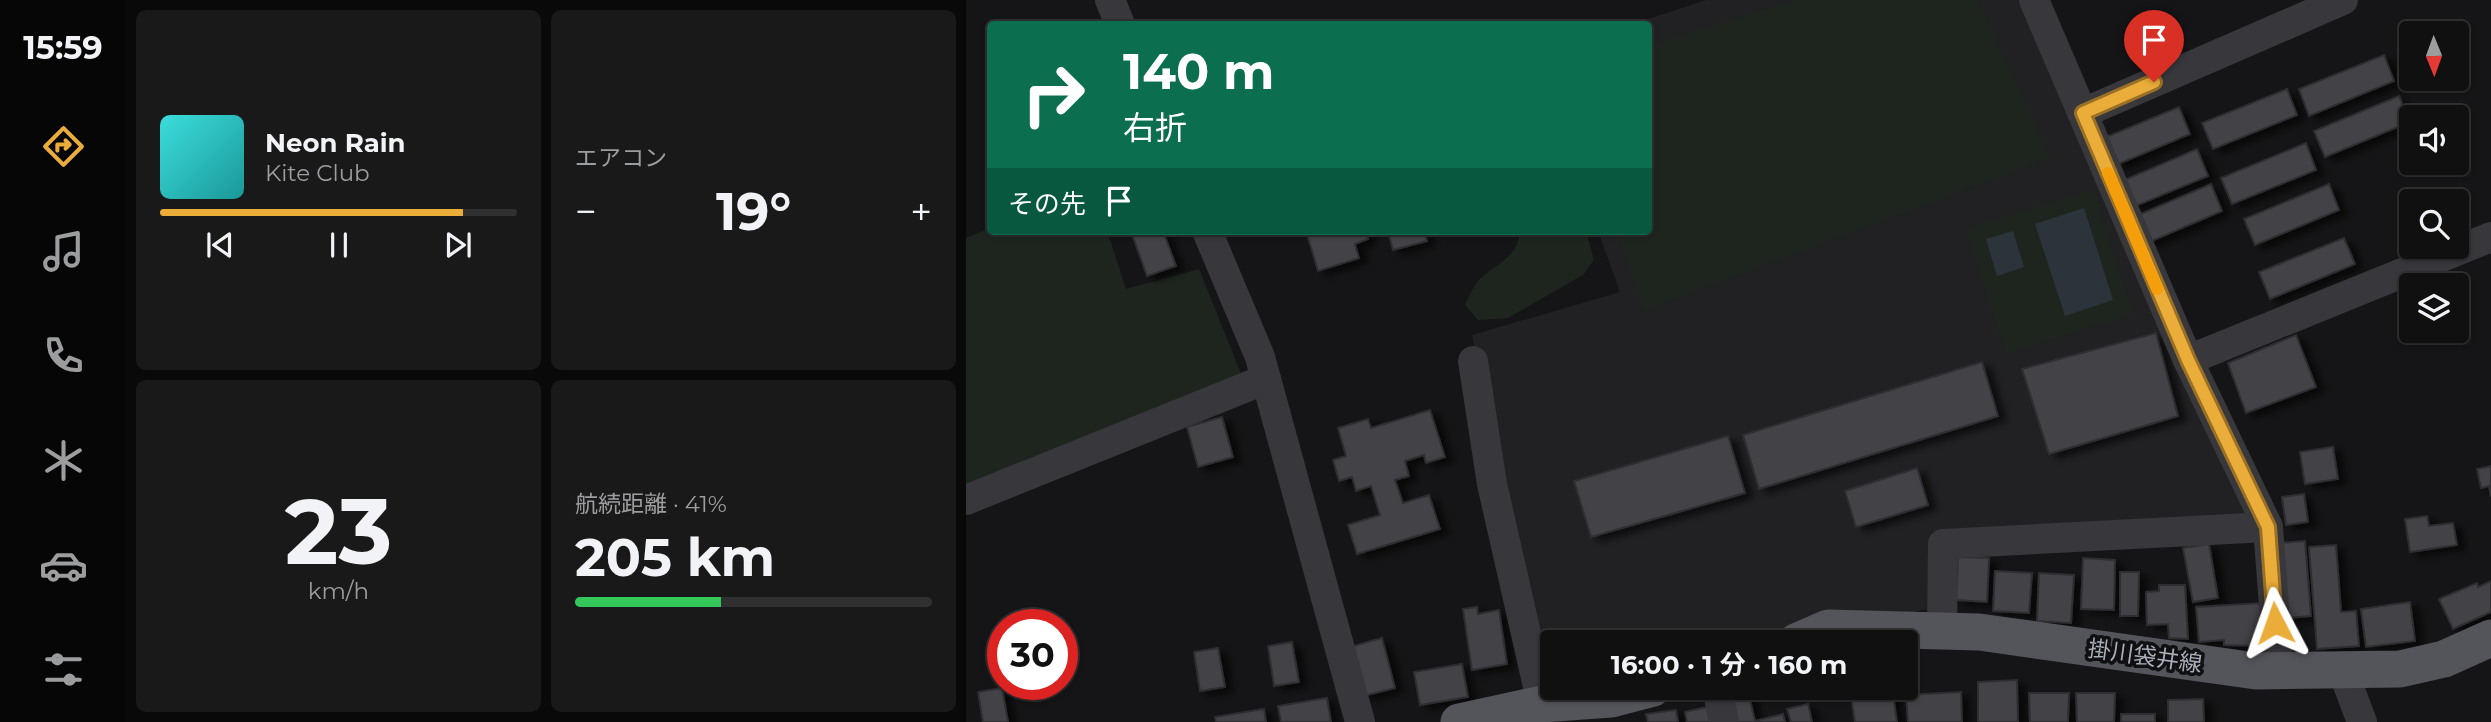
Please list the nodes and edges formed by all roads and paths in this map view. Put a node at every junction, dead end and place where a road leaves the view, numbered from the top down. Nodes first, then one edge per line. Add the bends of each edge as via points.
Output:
1 (1110, 0) edge
2 (2034, 0) edge
3 (2343, 0) edge
4 (1119, 21) edge
5 (2083, 113) junction
6 (1209, 235) edge
7 (2491, 237) edge
8 (2188, 360) junction
9 (1473, 361) dead end
10 (1266, 379) junction
11 (966, 500) edge
12 (2268, 527) junction
13 (1824, 630) edge
14 (1942, 630) junction
15 (2491, 638) edge
16 (2342, 670) junction
17 (2278, 671) junction
18 (1633, 700) edge
19 (1719, 700) edge
20 (1542, 704) junction
21 (1614, 711) edge
22 (1360, 722) edge
23 (1459, 722) edge
24 (1724, 722) edge
25 (2362, 722) edge

1 - 4 street
2 - 5 street
3 - 5 street
5 - 8 street
6 - 10 street
7 - 8 street
8 - 12 street
9 - 20 street via 1492,484
10 - 11 street
10 - 22 street
12 - 14 street via 1943,544
12 - 17 street
13 - 14 main road, 掛川袋井線
14 - 17 main road, 掛川袋井線
15 - 16 main road, 掛川袋井線 via 2444,659 2400,669
16 - 17 main road, 掛川袋井線
16 - 25 street
18 - 21 main road
19 - 24 street
20 - 21 main road
20 - 23 main road

